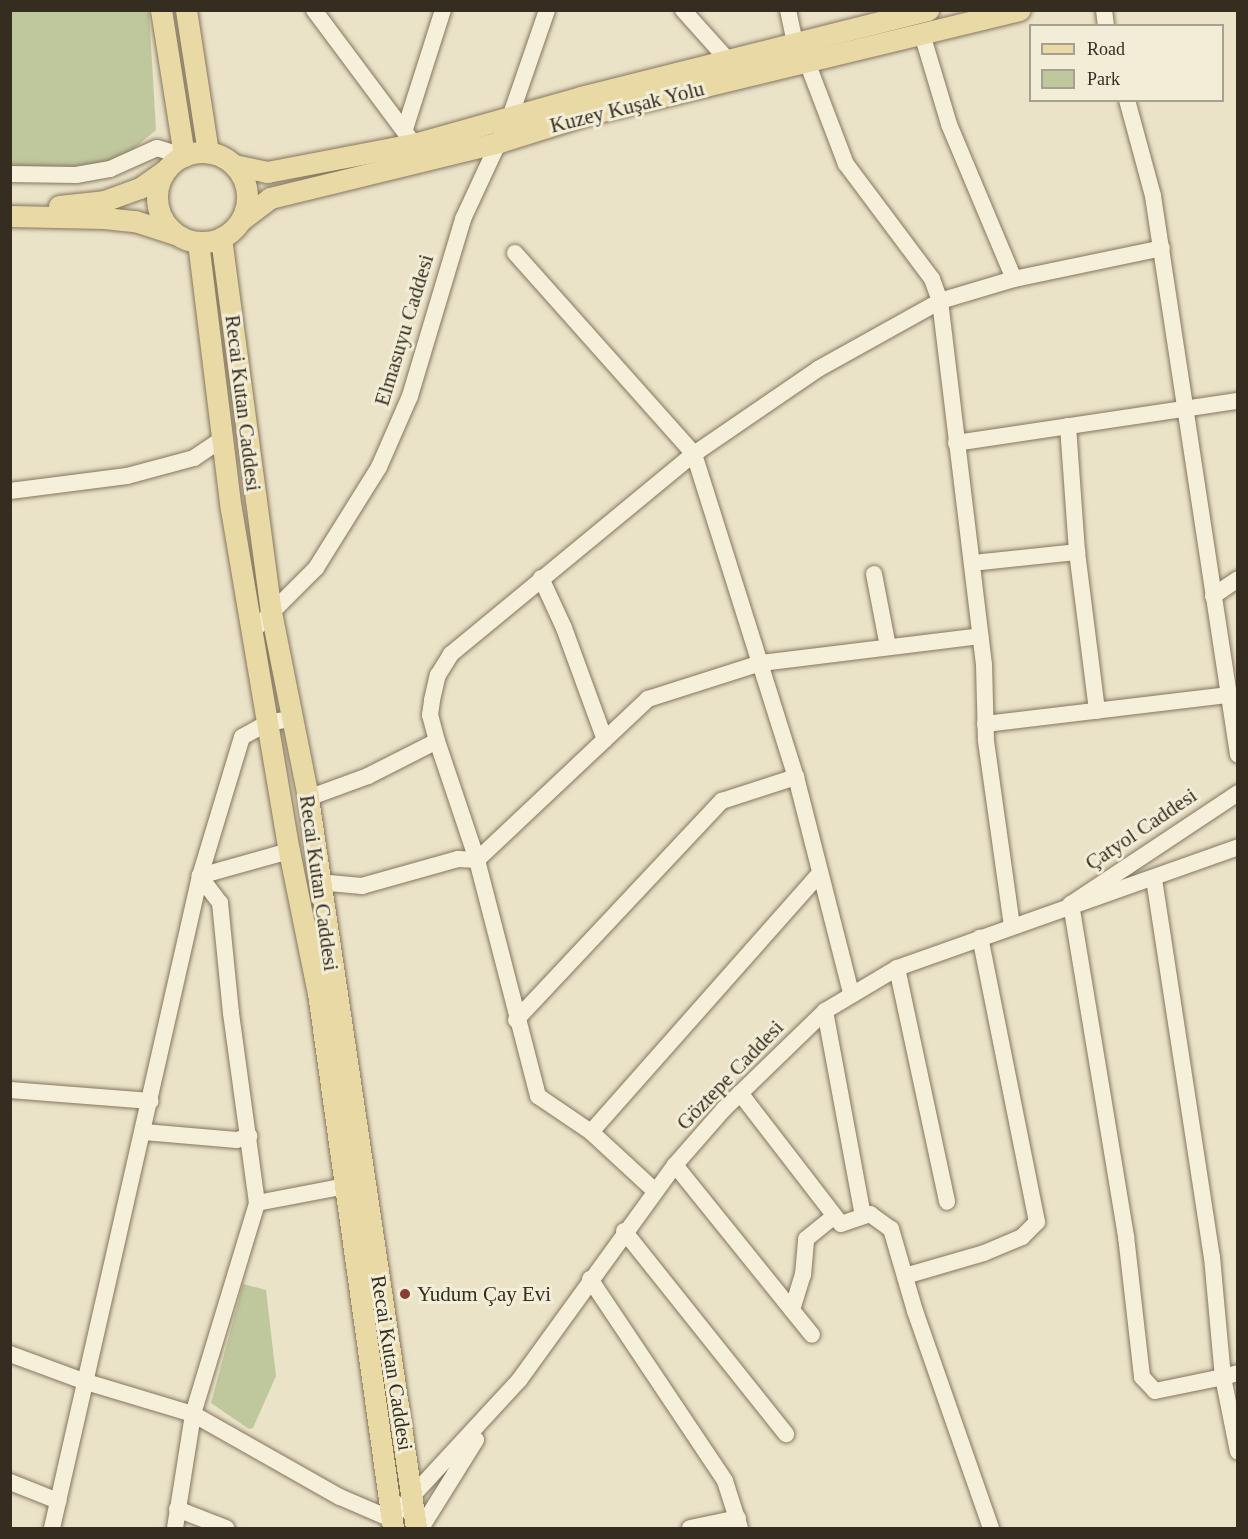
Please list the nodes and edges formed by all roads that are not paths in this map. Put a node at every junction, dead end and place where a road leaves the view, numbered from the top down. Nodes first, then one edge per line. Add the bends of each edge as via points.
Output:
1 (160, 10) edge
2 (186, 10) edge
3 (314, 10) edge
4 (443, 10) edge
5 (547, 10) edge
6 (683, 10) edge
7 (788, 10) edge
8 (928, 10) edge
9 (1019, 10) edge
10 (922, 34) junction
11 (795, 43) junction
12 (727, 59) junction
13 (807, 62) junction
14 (1128, 102) edge
15 (509, 120) junction
16 (410, 137) junction
17 (499, 142) junction
18 (208, 153) junction
19 (184, 156) junction
20 (234, 165) junction
21 (166, 169) junction
22 (10, 174) edge
23 (10, 206) edge
24 (10, 216) edge
25 (241, 220) junction
26 (175, 234) junction
27 (222, 238) junction
28 (198, 242) junction
29 (1162, 248) junction
30 (515, 253) dead end
31 (1014, 279) junction
32 (940, 301) junction
33 (1238, 401) edge
34 (1188, 411) junction
35 (1068, 426) junction
36 (224, 438) junction
37 (956, 443) junction
38 (694, 454) junction
39 (10, 491) edge
40 (1077, 552) junction
41 (972, 563) junction
42 (874, 573) dead end
43 (541, 578) junction
44 (1238, 579) edge
45 (1213, 596) junction
46 (271, 612) junction
47 (251, 633) junction
48 (980, 636) junction
49 (888, 647) junction
50 (761, 663) junction
51 (1227, 695) junction
52 (1097, 711) junction
53 (290, 719) junction
54 (267, 723) junction
55 (985, 724) junction
56 (605, 740) junction
57 (437, 741) junction
58 (1238, 755) edge
59 (796, 777) junction
60 (1238, 793) edge
61 (308, 798) junction
62 (1238, 847) edge
63 (289, 851) junction
64 (477, 860) junction
65 (820, 873) junction
66 (200, 876) junction
67 (1154, 879) junction
68 (318, 882) junction
69 (1071, 904) junction
70 (1012, 926) junction
71 (980, 938) junction
72 (897, 968) junction
73 (851, 993) junction
74 (825, 1011) junction
75 (516, 1020) junction
76 (10, 1090) edge
77 (740, 1093) junction
78 (151, 1101) junction
79 (144, 1132) junction
80 (591, 1132) junction
81 (249, 1136) junction
82 (675, 1166) junction
83 (346, 1186) junction
84 (655, 1191) junction
85 (947, 1202) dead end
86 (257, 1203) junction
87 (834, 1216) junction
88 (863, 1216) junction
89 (624, 1231) junction
90 (905, 1276) junction
91 (590, 1279) junction
92 (792, 1310) junction
93 (812, 1335) dead end
94 (10, 1354) edge
95 (1230, 1375) edge
96 (520, 1379) junction
97 (83, 1381) junction
98 (193, 1414) junction
99 (786, 1434) dead end
100 (1238, 1452) edge
101 (10, 1482) edge
102 (412, 1496) junction
103 (58, 1501) junction
104 (177, 1509) junction
105 (739, 1523) edge
106 (392, 1524) edge
107 (52, 1528) edge
108 (175, 1528) edge
109 (226, 1528) edge
110 (416, 1528) edge
111 (421, 1528) edge
112 (690, 1528) edge
113 (992, 1528) edge

1 - 19 main road
2 - 18 main road
3 - 16 street
4 - 16 street
5 - 15 street, Elmasuyu Caddesi
6 - 12 street
7 - 11 street
8 - 11 main road, Kuzey Kuşak Yolu
9 - 10 main road, Kuzey Kuşak Yolu
10 - 13 main road, Kuzey Kuşak Yolu
10 - 31 street via 949,124
11 - 12 main road, Kuzey Kuşak Yolu
12 - 15 main road, Kuzey Kuşak Yolu
13 - 17 main road, Kuzey Kuşak Yolu via 585,115
13 - 32 street via 846,165 932,279
14 - 29 street via 1153,196
15 - 16 main road, Kuzey Kuşak Yolu
15 - 17 street, Elmasuyu Caddesi
16 - 20 main road, Kuzey Kuşak Yolu via 267,172
17 - 25 main road, Kuzey Kuşak Yolu via 270,198
17 - 46 street, Elmasuyu Caddesi via 463,219 410,396 379,467 316,568
18 - 19 main road
18 - 20 main road
19 - 21 main road
19 - 22 street via 157,148 110,169 76,175
20 - 25 main road via 247,191
21 - 23 main road via 140,188 104,201
21 - 26 main road via 159,182 158,210
24 - 26 main road via 135,221
25 - 27 main road
26 - 28 main road
27 - 28 main road
27 - 46 main road, Recai Kutan Caddesi
28 - 36 main road, Recai Kutan Caddesi
29 - 31 street
29 - 34 street
30 - 38 street
31 - 32 street
32 - 37 street
32 - 38 street via 818,369
33 - 34 street
34 - 35 street
34 - 45 street
35 - 37 street
35 - 40 street
36 - 39 street via 194,458 128,476
36 - 47 main road, Recai Kutan Caddesi
37 - 41 street
38 - 43 street
38 - 50 street
40 - 41 street
40 - 52 street
41 - 48 street
42 - 49 street
43 - 56 street via 564,628
43 - 57 street via 451,654 438,675 432,700 430,715
44 - 45 street
45 - 51 street
46 - 47 street, Elmasuyu Caddesi
46 - 53 main road, Recai Kutan Caddesi
47 - 54 main road, Recai Kutan Caddesi
48 - 49 street
48 - 55 street
49 - 50 street
50 - 56 street via 648,699
50 - 59 street
51 - 52 street
51 - 58 street
52 - 55 street
53 - 54 street
53 - 61 main road, Recai Kutan Caddesi
54 - 63 main road, Recai Kutan Caddesi
54 - 66 street via 242,737
55 - 70 street
56 - 64 street
57 - 61 street via 368,776
57 - 64 street
59 - 65 street
59 - 75 street via 722,801
60 - 69 street, Çatyol Caddesi
61 - 68 main road, Recai Kutan Caddesi
62 - 67 street, Göztepe Caddesi
63 - 66 street
63 - 83 main road, Recai Kutan Caddesi via 318,993
64 - 68 street via 458,859 362,886
64 - 75 street
65 - 73 street
65 - 80 street
66 - 78 street
66 - 81 street via 220,903
67 - 69 street, Göztepe Caddesi
67 - 95 street
68 - 102 main road, Recai Kutan Caddesi
69 - 70 street, Göztepe Caddesi
69 - 95 street via 1126,1236 1142,1377 1155,1391
70 - 71 street, Göztepe Caddesi
71 - 72 street, Göztepe Caddesi
71 - 90 street via 1037,1222 1022,1237 984,1253
72 - 73 street, Göztepe Caddesi
72 - 85 street
73 - 74 street, Göztepe Caddesi
74 - 77 street, Göztepe Caddesi
74 - 88 street
75 - 80 street via 538,1096
76 - 78 street
77 - 82 street, Göztepe Caddesi
77 - 87 street
78 - 79 street
79 - 81 street via 237,1140
79 - 97 street
80 - 84 street
81 - 86 street
82 - 84 street, Göztepe Caddesi
82 - 92 street
83 - 86 street
83 - 106 main road, Recai Kutan Caddesi
84 - 89 street, Göztepe Caddesi
86 - 98 street
87 - 88 street via 841,1224
87 - 92 street via 806,1239 803,1275
88 - 90 street via 870,1214 891,1229
89 - 91 street, Göztepe Caddesi
89 - 99 street
90 - 113 street
91 - 96 street, Göztepe Caddesi
91 - 105 street via 724,1480
92 - 93 street
94 - 97 street
95 - 100 street
96 - 102 street, Göztepe Caddesi
96 - 111 street via 463,1457
97 - 98 street
97 - 103 street
98 - 104 street
98 - 106 street
101 - 103 street
102 - 106 street, Göztepe Caddesi
102 - 110 main road, Recai Kutan Caddesi
103 - 107 street
104 - 108 street
104 - 109 street
105 - 112 street

